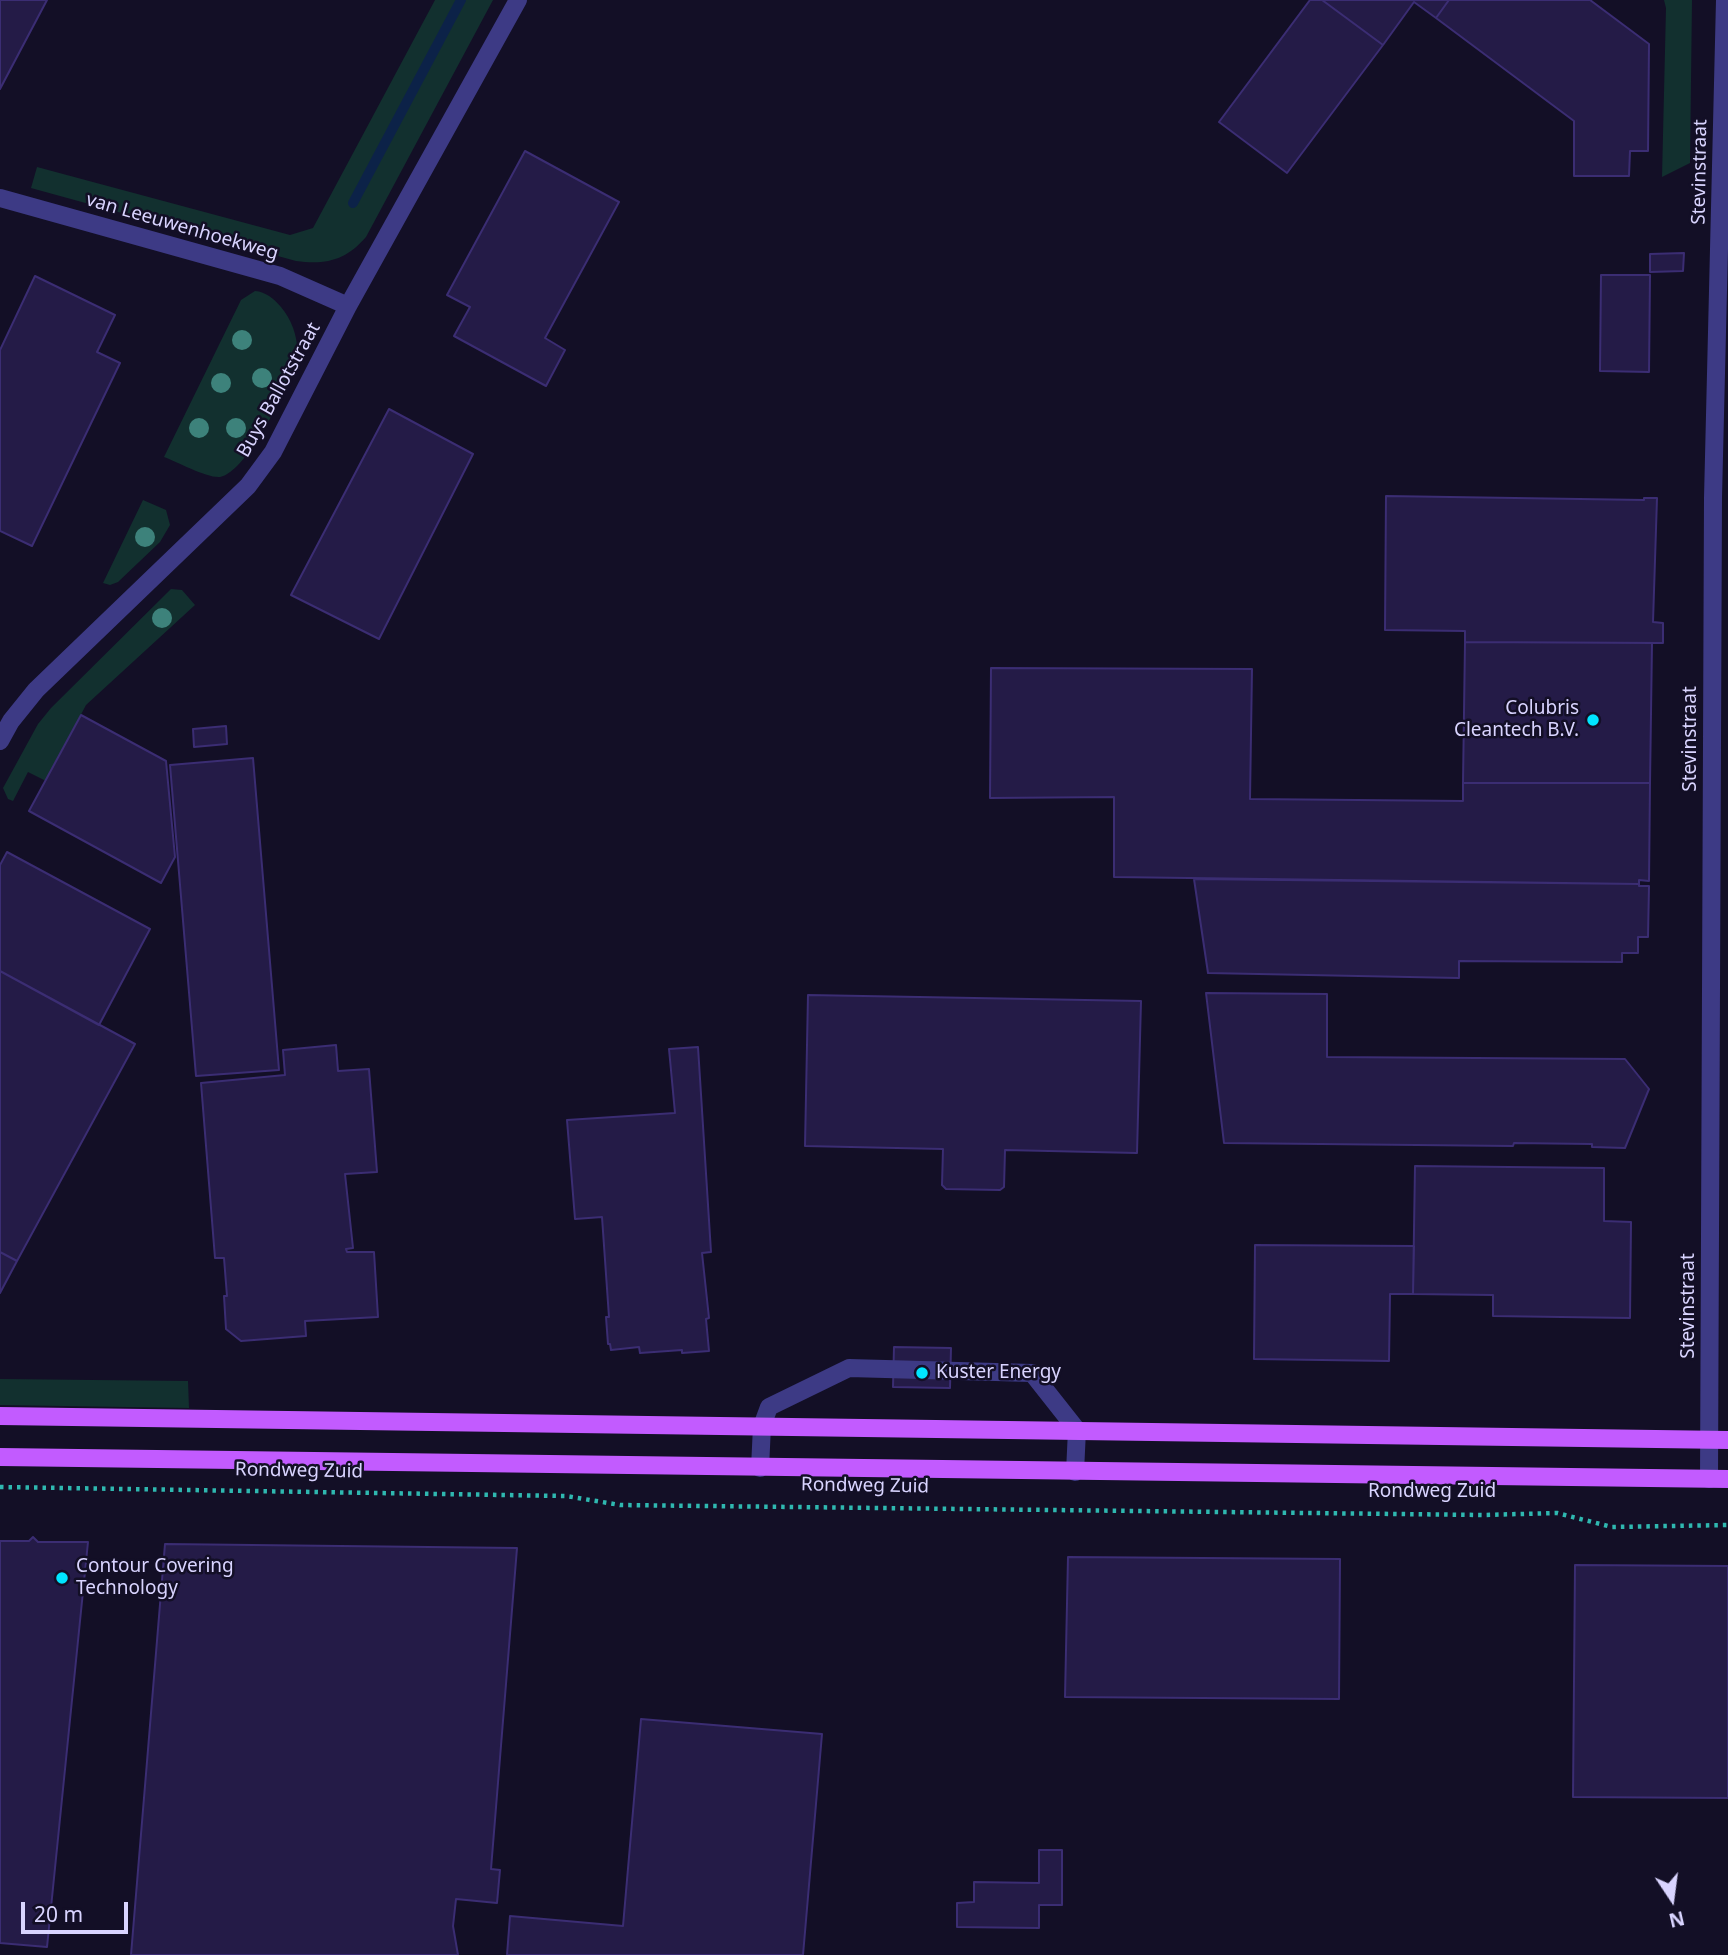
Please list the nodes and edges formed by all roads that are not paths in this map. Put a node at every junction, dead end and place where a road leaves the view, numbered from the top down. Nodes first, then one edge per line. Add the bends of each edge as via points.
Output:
1 (518, 0) edge
2 (1725, 0) edge
3 (0, 198) edge
4 (348, 306) junction
5 (1721, 498) edge
6 (0, 741) edge
7 (0, 1416) edge
8 (762, 1426) junction
9 (1077, 1430) junction
10 (1709, 1439) junction
11 (1728, 1440) edge
12 (0, 1457) edge
13 (760, 1468) junction
14 (1074, 1472) junction
15 (1709, 1479) junction
16 (1728, 1479) edge

1 - 4 street, Buys Ballotstraat
2 - 5 street, Stevinstraat
3 - 4 street, van Leeuwenhoekweg via 281,276
4 - 6 street, Buys Ballotstraat via 273,452 248,486 36,690
5 - 10 street, Stevinstraat
7 - 8 main road
8 - 9 main road
8 - 9 street via 769,1407 849,1368 1032,1373
8 - 13 street
9 - 10 main road
9 - 14 street
10 - 11 main road
10 - 15 street, Stevinstraat
12 - 13 main road, Rondweg Zuid
13 - 14 main road, Rondweg Zuid
14 - 15 main road, Rondweg Zuid
15 - 16 main road, Rondweg Zuid

